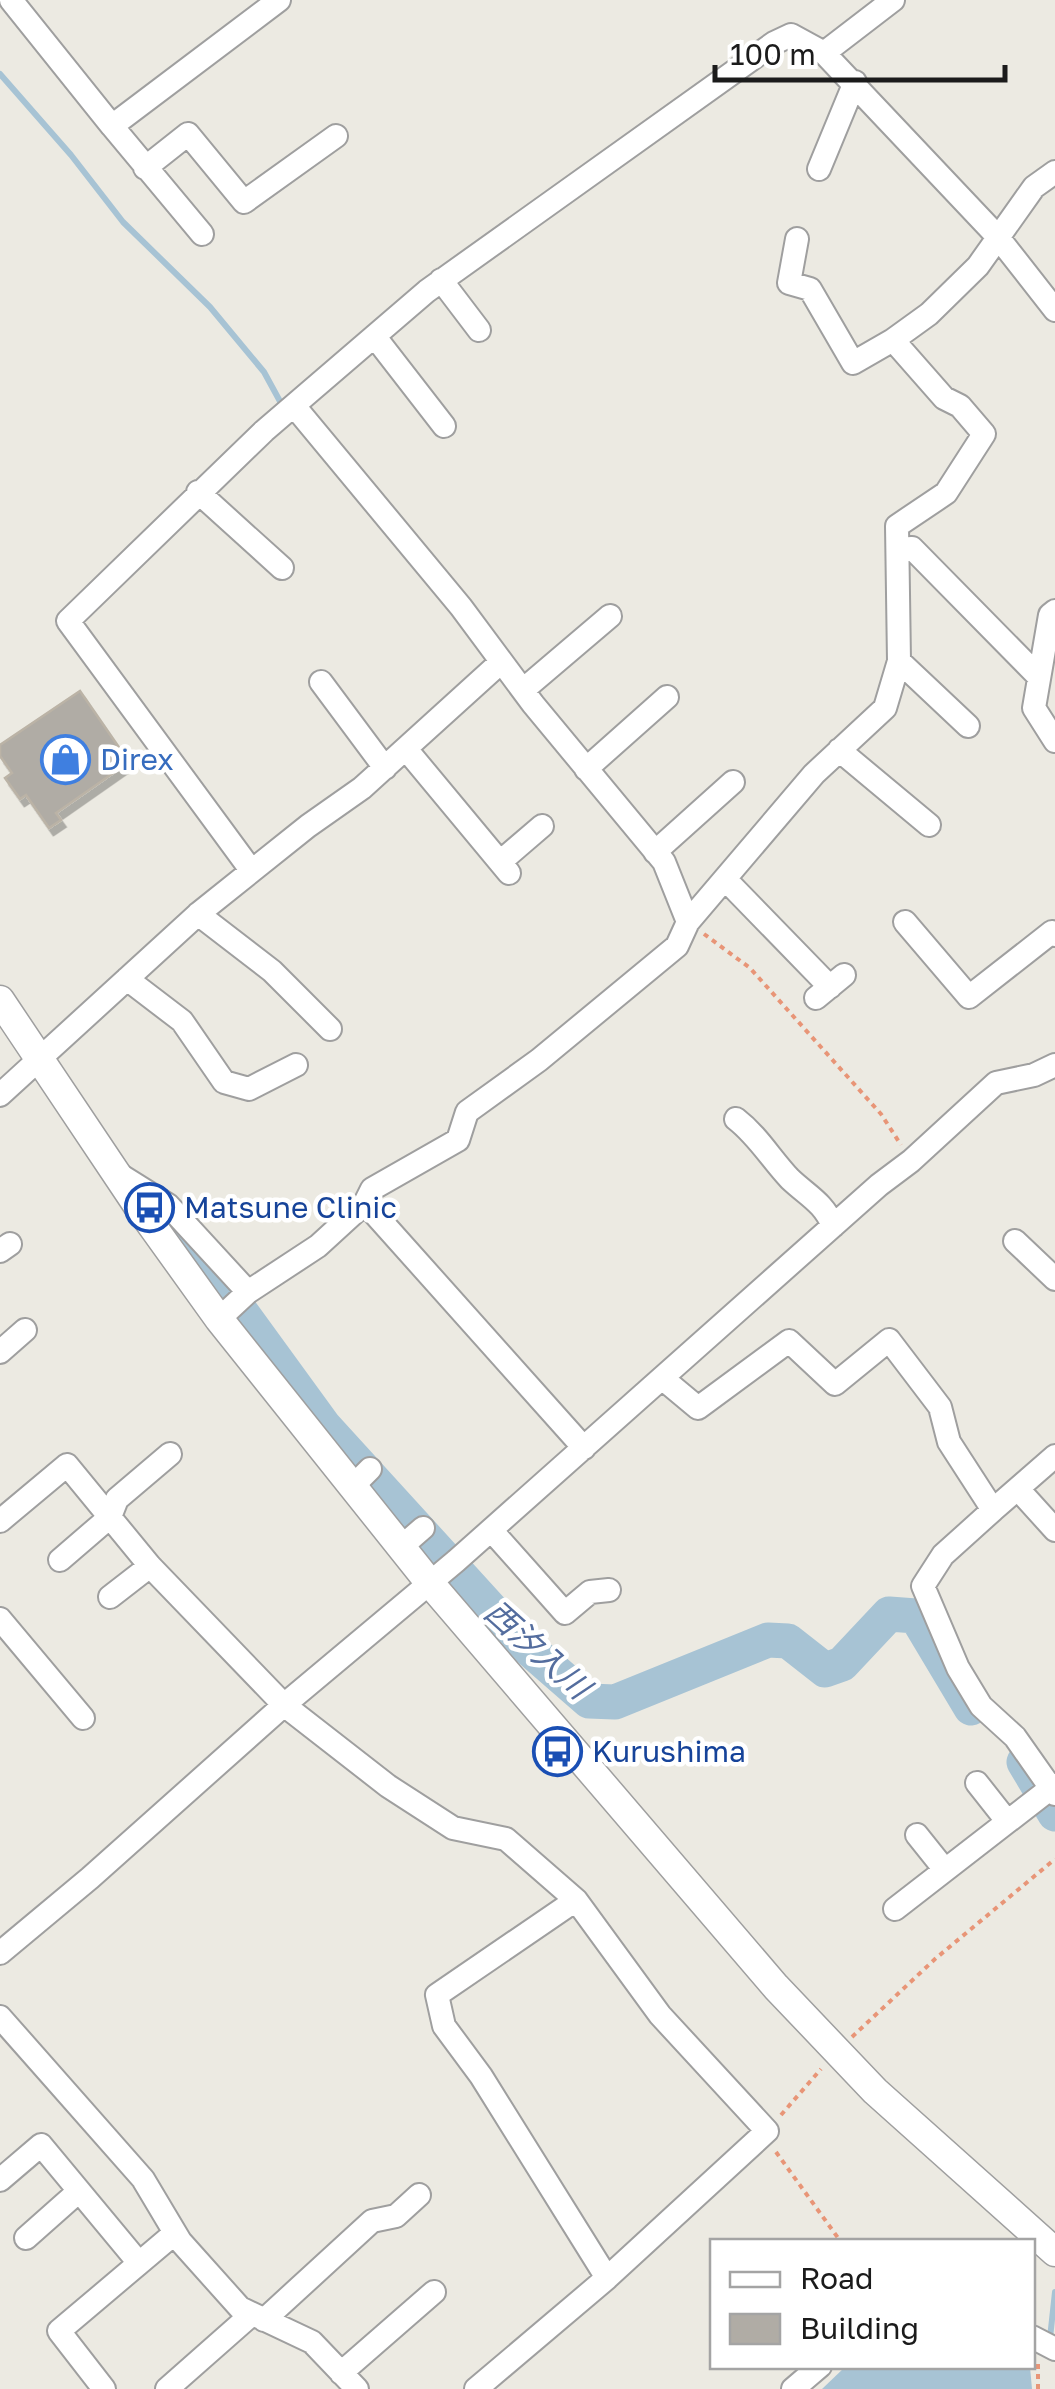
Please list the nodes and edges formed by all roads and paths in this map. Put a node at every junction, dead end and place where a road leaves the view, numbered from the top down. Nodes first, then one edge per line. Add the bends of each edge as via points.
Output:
1 (11, 0) edge
2 (279, 0) edge
3 (893, 0) edge
4 (824, 53) junction
5 (854, 82) junction
6 (112, 126) junction
7 (336, 136) dead end
8 (145, 168) junction
9 (819, 170) dead end
10 (1055, 172) edge
11 (202, 234) dead end
12 (996, 236) junction
13 (797, 239) dead end
14 (442, 280) junction
15 (1055, 310) edge
16 (480, 330) dead end
17 (375, 336) junction
18 (893, 340) junction
19 (295, 407) junction
20 (444, 426) dead end
21 (198, 492) junction
22 (898, 549) junction
23 (282, 568) dead end
24 (1055, 610) edge
25 (610, 616) dead end
26 (501, 662) junction
27 (899, 662) junction
28 (1039, 677) junction
29 (321, 682) dead end
30 (523, 690) junction
31 (666, 697) dead end
32 (968, 726) dead end
33 (1055, 741) edge
34 (406, 749) junction
35 (839, 750) junction
36 (385, 768) junction
37 (586, 769) junction
38 (733, 782) dead end
39 (929, 825) dead end
40 (542, 826) dead end
41 (656, 852) junction
42 (251, 870) junction
43 (725, 879) junction
44 (198, 914) junction
45 (688, 922) junction
46 (905, 922) dead end
47 (1055, 936) edge
48 (128, 978) junction
49 (830, 987) dead end
50 (0, 1000) edge
51 (330, 1028) dead end
52 (40, 1060) junction
53 (296, 1065) dead end
54 (1055, 1065) edge
55 (5, 1083) edge
56 (736, 1119) dead end
57 (912, 1161) junction
58 (113, 1170) junction
59 (364, 1204) junction
60 (833, 1226) junction
61 (1015, 1241) dead end
62 (1053, 1273) edge
63 (234, 1305) junction
64 (26, 1330) dead end
65 (0, 1352) edge
66 (662, 1378) junction
67 (584, 1448) junction
68 (170, 1454) dead end
69 (1055, 1456) edge
70 (1018, 1489) junction
71 (993, 1510) junction
72 (110, 1517) junction
73 (0, 1521) edge
74 (492, 1530) junction
75 (1055, 1530) edge
76 (60, 1560) dead end
77 (150, 1566) junction
78 (443, 1571) junction
79 (608, 1590) dead end
80 (110, 1597) dead end
81 (0, 1620) edge
82 (284, 1704) junction
83 (83, 1718) dead end
84 (977, 1783) dead end
85 (1050, 1790) edge
86 (1007, 1821) junction
87 (917, 1835) dead end
88 (1055, 1859) edge
89 (944, 1870) junction
90 (576, 1900) junction
91 (895, 1909) dead end
92 (0, 1953) edge
93 (0, 2017) edge
94 (837, 2052) junction
95 (767, 2130) junction
96 (0, 2180) edge
97 (79, 2190) junction
98 (419, 2195) dead end
99 (175, 2233) junction
100 (26, 2238) dead end
101 (839, 2239) edge
102 (1055, 2252) edge
103 (139, 2264) junction
104 (607, 2278) junction
105 (434, 2292) dead end
106 (258, 2317) junction
107 (816, 2369) edge
108 (349, 2381) edge
109 (104, 2389) edge
110 (166, 2389) edge
111 (476, 2389) edge
112 (793, 2389) edge

1 - 6 street
2 - 6 street
3 - 4 street
4 - 5 street
4 - 14 street via 791,35 774,42
5 - 9 street
5 - 12 street
6 - 8 street
7 - 8 street via 244,202 188,134
8 - 11 street
10 - 12 street via 1034,187
12 - 15 street
12 - 18 street via 978,266
13 - 18 street via 789,284 810,289 853,364
14 - 16 street
14 - 17 street
17 - 19 street
17 - 20 street
18 - 22 street via 984,434 946,493 898,526
19 - 21 street
19 - 26 street
21 - 23 street
21 - 42 street via 68,622
22 - 27 street
22 - 28 street via 912,548
24 - 28 street
25 - 30 street
26 - 30 street
26 - 34 street
27 - 32 street
27 - 35 street via 885,708
28 - 33 street via 1034,708
29 - 36 street
30 - 37 street
31 - 37 street
34 - 36 street
34 - 40 street via 505,868
35 - 39 street
35 - 43 street
36 - 42 street
37 - 41 street
38 - 41 street
41 - 45 street
42 - 44 street
43 - 45 street
43 - 49 street
44 - 48 street
44 - 51 street via 272,971
45 - 57 path via 750,968 881,1114
45 - 59 street via 677,946 467,1112 458,1140 372,1189
46 - 47 street via 969,998
48 - 52 street
48 - 53 street via 182,1020 224,1082 249,1090
50 - 52 street
52 - 55 street
52 - 58 street
54 - 57 street via 996,1083
56 - 60 street via 826,1208
57 - 60 street
58 - 63 street
58 - 63 street via 168,1206
59 - 63 street
59 - 67 street
60 - 66 street
61 - 62 street
63 - 78 street via 313,1421
64 - 65 street
66 - 67 street
66 - 71 street via 698,1408 789,1340 835,1384 889,1340 940,1406 949,1442
67 - 74 street
68 - 72 street via 117,1499
69 - 70 street
70 - 71 street
70 - 75 street
71 - 85 street via 943,1555 923,1586 981,1706 1015,1737
72 - 73 street via 67,1465
72 - 76 street
72 - 77 street
74 - 78 street
74 - 79 street via 566,1614 590,1592
77 - 80 street
77 - 82 street
78 - 82 street
78 - 94 street via 674,1871
81 - 83 street via 47,1659
82 - 90 street via 453,1828 506,1839
82 - 92 street
84 - 86 street
85 - 86 street
86 - 89 street
87 - 89 street
88 - 94 path via 934,1959
89 - 91 street
90 - 95 street via 660,2015
90 - 104 street via 436,1995 444,2026
93 - 99 street via 144,2179
94 - 95 path
94 - 102 street
95 - 101 path
95 - 104 street
96 - 97 street via 41,2145
97 - 100 street
97 - 103 street
98 - 106 street via 396,2216 372,2220
99 - 103 street
99 - 106 street via 240,2308
103 - 109 street via 59,2332
104 - 111 street
105 - 108 street
106 - 108 street via 312,2342
106 - 110 street
107 - 112 street

